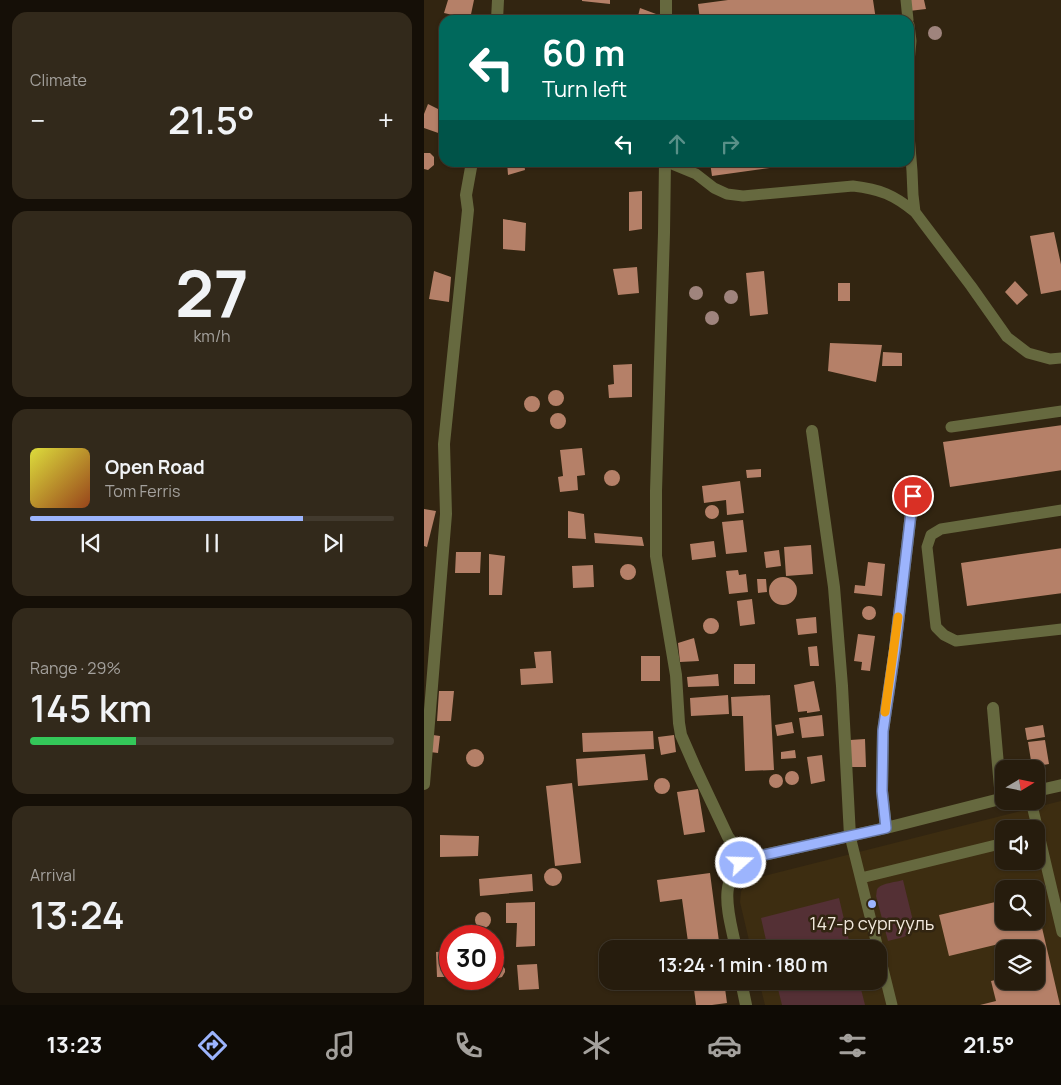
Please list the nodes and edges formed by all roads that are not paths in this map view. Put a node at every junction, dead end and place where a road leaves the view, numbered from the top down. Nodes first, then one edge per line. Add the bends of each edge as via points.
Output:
1 (498, 0) edge
2 (666, 0) edge
3 (906, 0) edge
4 (496, 15) edge
5 (666, 15) edge
6 (908, 15) edge
7 (471, 167) edge
8 (666, 167) edge
9 (678, 167) edge
10 (912, 167) edge
11 (915, 212) junction
12 (1061, 358) edge
13 (1061, 411) edge
14 (951, 427) dead end
15 (812, 431) dead end
16 (913, 496) dead end
17 (1061, 510) edge
18 (1061, 629) edge
19 (993, 708) dead end
20 (998, 760) edge
21 (424, 784) edge
22 (1061, 785) edge
23 (1045, 789) edge
24 (995, 801) edge
25 (886, 828) junction
26 (850, 836) junction
27 (995, 845) edge
28 (750, 858) junction
29 (1045, 867) edge
30 (860, 878) junction
31 (1061, 932) edge
32 (734, 940) edge
33 (743, 990) edge
34 (746, 1005) edge
35 (892, 1005) edge

1 - 4 street
2 - 5 street
3 - 6 lane
7 - 21 street via 444,444 446,514
8 - 28 street via 656,556 676,675 681,735 728,837
9 - 11 lane via 727,194 743,196 853,186 886,193
10 - 11 lane
11 - 12 lane via 1007,337 1028,353 1050,359
13 - 14 lane
15 - 26 street via 834,587
16 - 25 street via 883,731 882,791
17 - 18 lane via 940,529 931,535 927,547 936,627 944,635 956,641
19 - 20 street
22 - 23 street
24 - 25 street
25 - 26 street
26 - 28 street
26 - 30 lane
27 - 30 lane
28 - 32 street via 734,870 727,888
29 - 31 lane
30 - 35 lane
33 - 34 street

